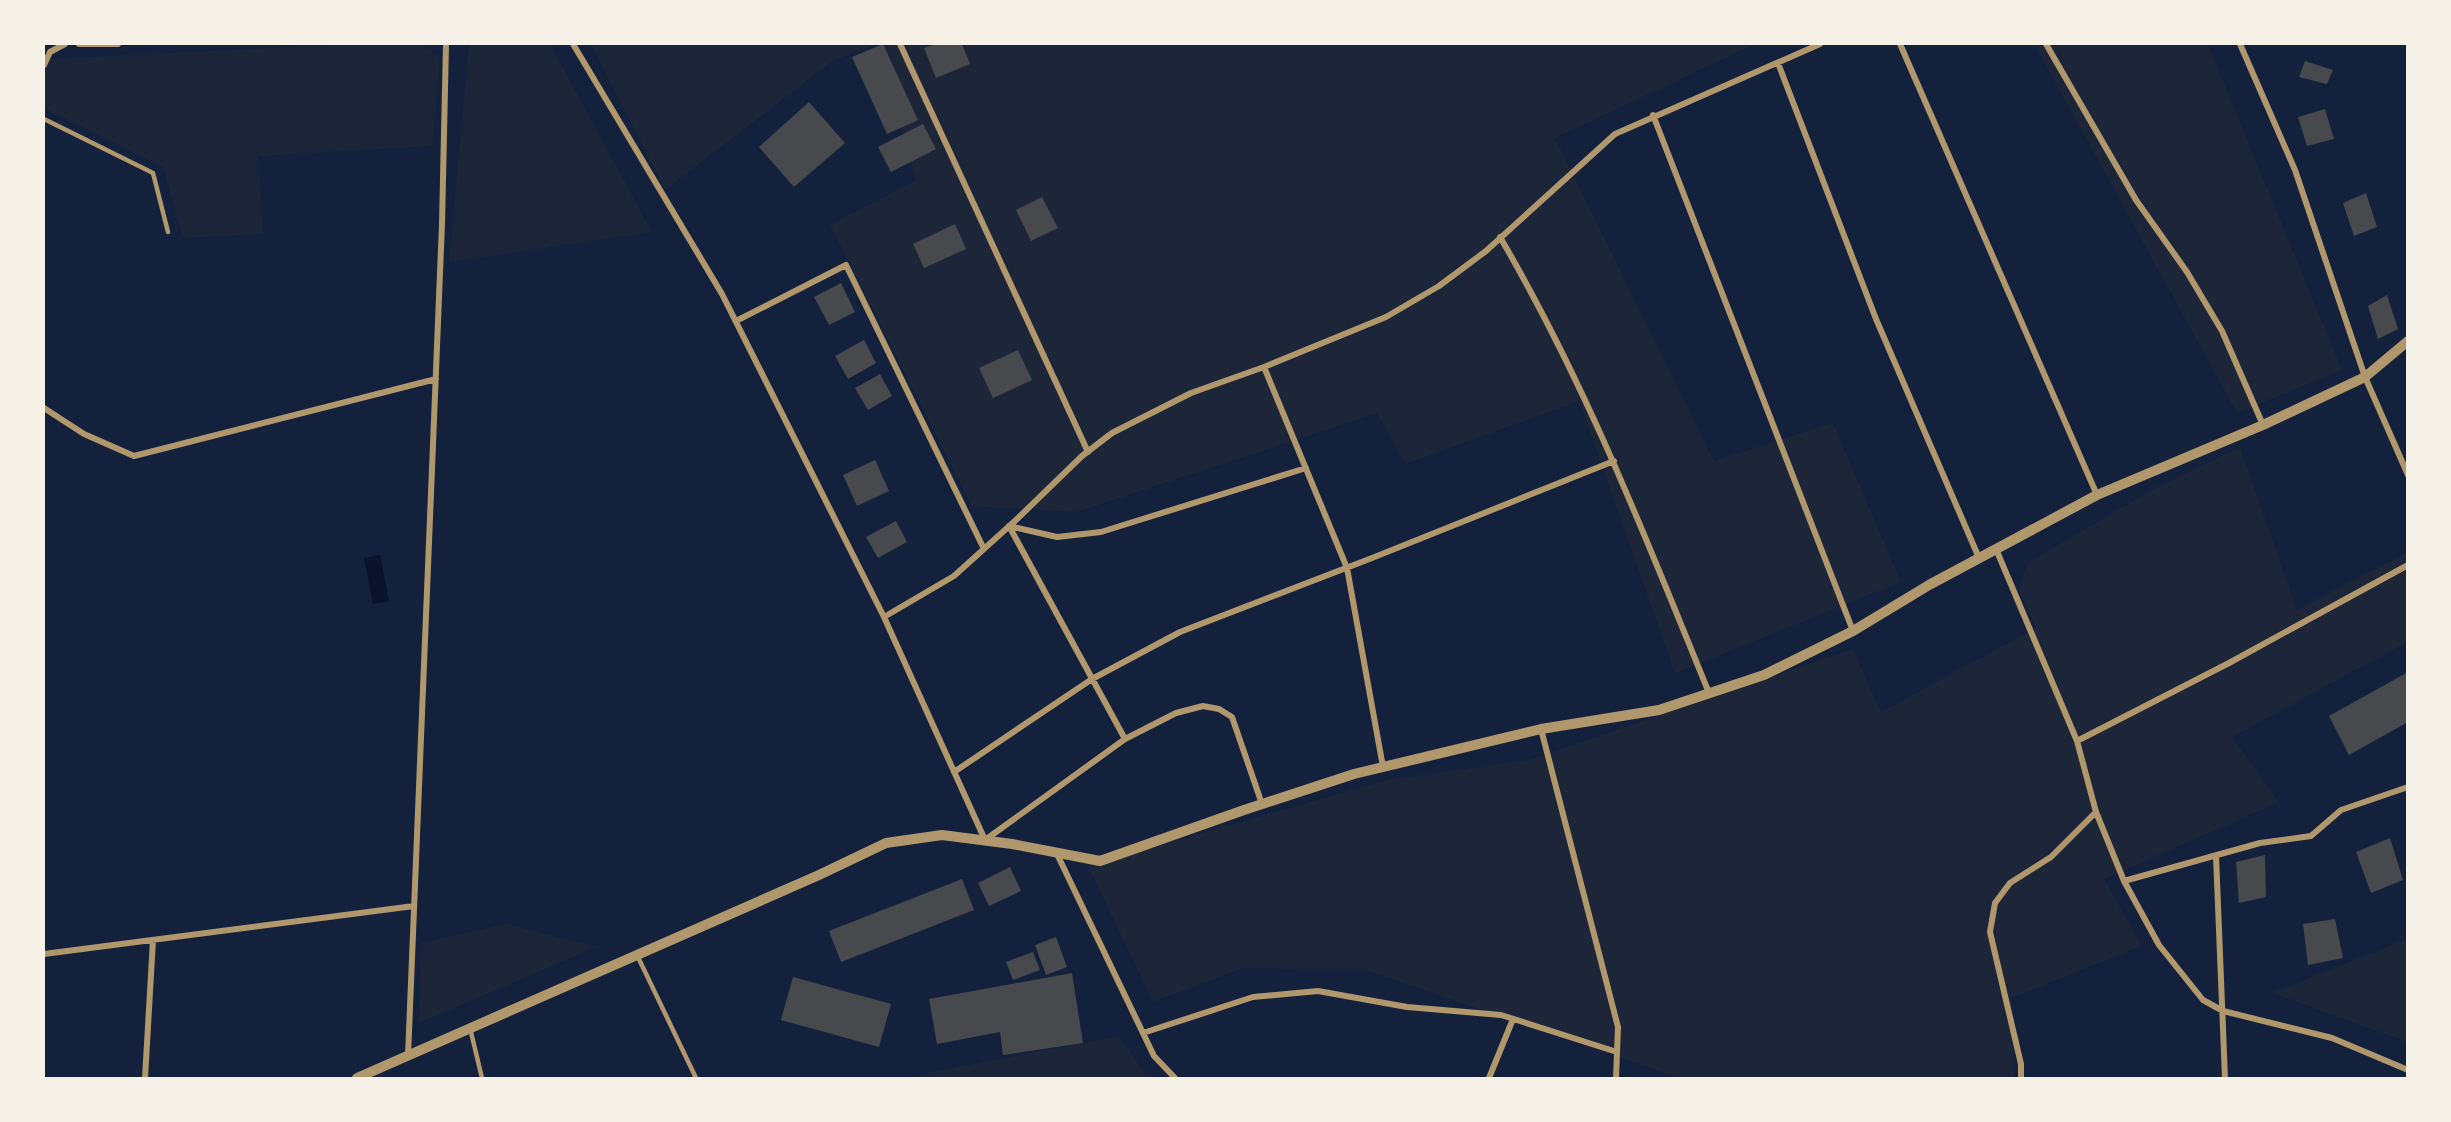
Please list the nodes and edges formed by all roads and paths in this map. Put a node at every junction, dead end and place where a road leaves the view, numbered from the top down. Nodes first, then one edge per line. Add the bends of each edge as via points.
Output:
1 (65, 44) edge
2 (79, 44) edge
3 (118, 44) edge
4 (446, 44) edge
5 (573, 44) edge
6 (900, 44) edge
7 (1820, 44) edge
8 (1900, 44) edge
9 (2046, 44) edge
10 (2240, 44) edge
11 (1778, 63) junction
12 (44, 65) edge
13 (1653, 115) junction
14 (44, 119) edge
15 (168, 232) dead end
16 (1500, 237) junction
17 (736, 321) junction
18 (2408, 341) edge
19 (1264, 367) junction
20 (2365, 377) junction
21 (436, 379) junction
22 (44, 408) edge
23 (2264, 425) junction
24 (1088, 452) junction
25 (1614, 462) junction
26 (1306, 468) junction
27 (2408, 476) edge
28 (2097, 495) junction
29 (1009, 526) junction
30 (984, 549) junction
31 (1996, 549) junction
32 (1979, 558) junction
33 (2408, 565) edge
34 (1347, 568) junction
35 (884, 617) junction
36 (1852, 631) junction
37 (1092, 679) junction
38 (1709, 693) junction
39 (1541, 729) junction
40 (1125, 739) junction
41 (2077, 741) junction
42 (1383, 767) junction
43 (954, 772) junction
44 (2408, 787) edge
45 (1262, 804) junction
46 (2096, 812) junction
47 (985, 840) junction
48 (1057, 854) junction
49 (2216, 856) junction
50 (2124, 881) junction
51 (414, 906) junction
52 (153, 940) junction
53 (44, 954) edge
54 (637, 956) junction
55 (2223, 1011) junction
56 (1513, 1019) junction
57 (470, 1028) junction
58 (1143, 1033) junction
59 (1617, 1052) junction
60 (408, 1056) junction
61 (2408, 1070) edge
62 (145, 1078) edge
63 (357, 1078) edge
64 (482, 1078) edge
65 (696, 1078) edge
66 (1175, 1078) edge
67 (1489, 1078) edge
68 (1616, 1078) edge
69 (2021, 1078) edge
70 (2225, 1078) edge

1 - 12 street via 50,52
2 - 3 street
4 - 21 street
5 - 17 street
6 - 24 street
7 - 11 street
8 - 28 street
9 - 23 street via 2130,190 2222,331
10 - 20 street via 2295,170
11 - 13 street
11 - 32 street via 1875,319
13 - 16 street via 1615,134
13 - 36 street
14 - 15 lane via 153,173
16 - 19 street via 1439,286 1386,317
16 - 25 street via 1563,352
17 - 30 street via 846,265
17 - 35 street
18 - 20 street
19 - 24 street via 1191,393 1112,433
19 - 26 street
20 - 23 street
20 - 27 street
21 - 22 street via 134,456 84,434
21 - 51 street
23 - 28 street
24 - 29 street
25 - 34 street
25 - 38 street
26 - 29 street via 1101,532 1057,537
26 - 34 street
28 - 31 street
29 - 30 street
29 - 37 street
30 - 35 street via 954,576
31 - 32 street
31 - 41 street
32 - 36 street
33 - 41 street
34 - 37 street via 1180,632
34 - 42 street
35 - 43 street
36 - 38 street via 1764,675
37 - 40 street
37 - 43 street
38 - 39 street via 1659,710
39 - 42 street
39 - 59 street via 1618,1027
40 - 45 street via 1176,713 1203,706 1219,709 1232,717
40 - 47 street
41 - 46 street
42 - 45 street
43 - 47 street
44 - 49 street via 2341,810 2311,836 2260,843
45 - 48 street via 1100,861
46 - 50 street
46 - 69 street via 2051,857 2010,883 1995,903 1990,932
47 - 48 street
47 - 54 street via 942,835 886,843
48 - 58 street
49 - 50 street
49 - 55 street
50 - 55 street via 2159,945 2203,1000
51 - 52 street
51 - 60 street
52 - 53 street
52 - 62 street
54 - 57 street
54 - 65 lane
55 - 61 street via 2332,1038
55 - 70 street
56 - 58 street via 1407,1007 1318,991 1254,998
56 - 59 street
56 - 67 street
57 - 60 street
57 - 64 lane
58 - 66 street via 1154,1056
59 - 68 street
60 - 63 street

